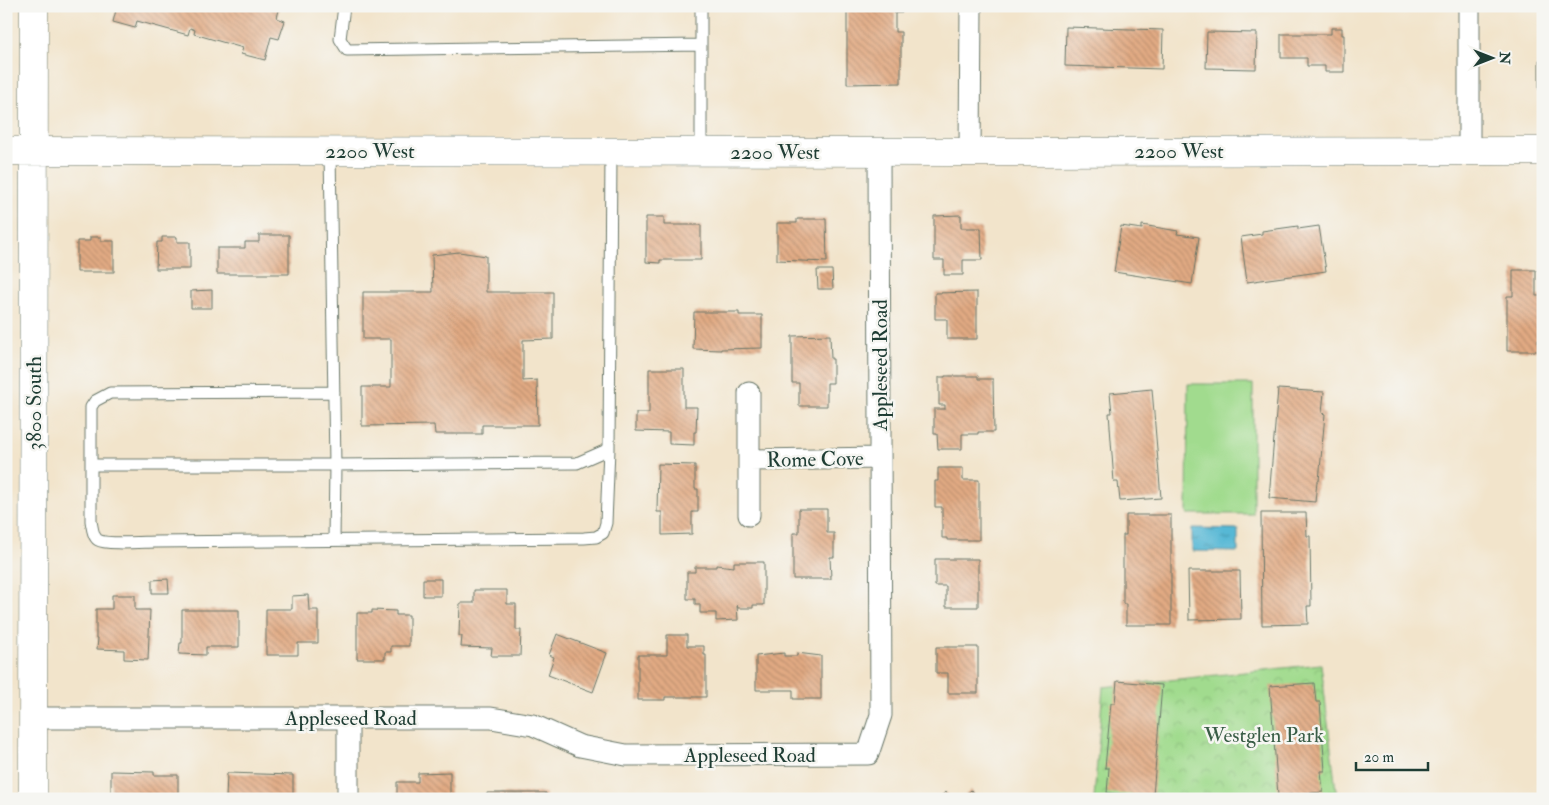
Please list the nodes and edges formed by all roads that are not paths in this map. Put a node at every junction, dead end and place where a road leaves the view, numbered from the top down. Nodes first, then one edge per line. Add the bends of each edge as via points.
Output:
1 (34, 6) edge
2 (344, 6) edge
3 (701, 6) edge
4 (971, 6) edge
5 (1469, 6) edge
6 (701, 45) junction
7 (6, 151) edge
8 (34, 151) junction
9 (330, 151) junction
10 (1469, 151) junction
11 (1543, 151) edge
12 (612, 152) junction
13 (701, 152) junction
14 (879, 152) junction
15 (970, 152) junction
16 (334, 392) junction
17 (749, 393) dead end
18 (610, 450) junction
19 (880, 458) junction
20 (749, 460) junction
21 (335, 465) junction
22 (91, 466) junction
23 (749, 515) dead end
24 (334, 540) junction
25 (33, 718) junction
26 (348, 719) junction
27 (32, 799) edge
28 (348, 799) edge

1 - 8 street, 3800 South
2 - 6 lane via 340,39 346,50
3 - 6 lane
4 - 15 street
5 - 10 street
6 - 13 lane
7 - 8 street, 2200 West
8 - 9 street, 2200 West
8 - 25 street, 3800 South
9 - 12 street, 2200 West
9 - 16 lane
10 - 11 street, 2200 West
10 - 15 street, 2200 West
12 - 13 street, 2200 West
12 - 18 lane
13 - 14 street, 2200 West
14 - 15 street, 2200 West
14 - 19 street, Appleseed Road
16 - 21 lane
16 - 22 lane via 110,393 91,407
17 - 20 street, Rome Cove
18 - 21 lane via 577,463
18 - 24 lane via 606,523 603,533 596,537
19 - 20 street, Rome Cove
19 - 26 street, Appleseed Road via 881,715 868,754 626,755 580,746 533,725 490,718
20 - 23 street, Rome Cove
21 - 22 lane
21 - 24 lane
22 - 24 lane via 91,521 98,540
25 - 26 street, Appleseed Road
25 - 27 street, 3800 South
26 - 28 street

